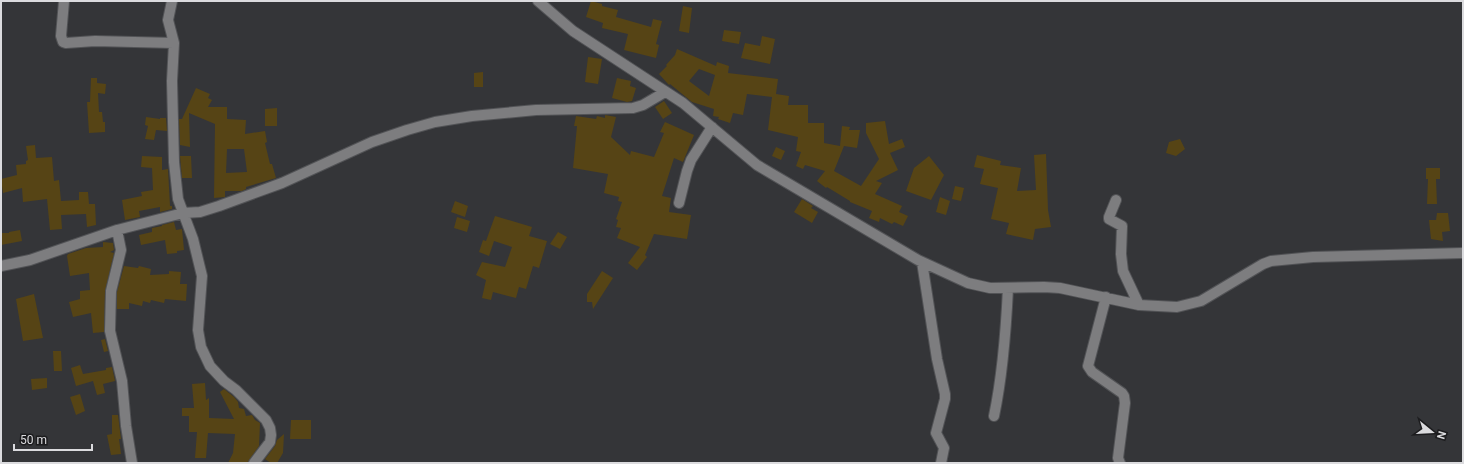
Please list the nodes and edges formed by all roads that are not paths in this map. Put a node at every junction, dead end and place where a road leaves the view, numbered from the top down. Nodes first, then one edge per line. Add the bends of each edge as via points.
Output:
1 (64, 1) edge
2 (172, 1) edge
3 (538, 1) edge
4 (174, 43) junction
5 (665, 92) junction
6 (712, 127) junction
7 (1116, 200) dead end
8 (679, 203) dead end
9 (183, 213) junction
10 (117, 230) junction
11 (1463, 253) edge
12 (922, 262) junction
13 (1, 266) edge
14 (1008, 288) junction
15 (1106, 297) junction
16 (1140, 305) junction
17 (994, 416) dead end
18 (132, 463) edge
19 (254, 463) edge
20 (941, 463) edge
21 (1120, 463) edge

1 - 4 street via 61,36 63,42
2 - 4 street via 168,20
3 - 5 street via 573,31
4 - 9 street via 174,162 178,199
5 - 6 street
5 - 9 street via 634,108 536,110 435,122 372,142 282,183 226,204 200,212
6 - 8 street via 691,160
6 - 12 street via 757,165
7 - 16 street via 1108,217 1122,226 1123,272
9 - 10 street
9 - 19 street via 193,239 202,276 198,330 201,347 210,366 266,420 270,428 270,442
10 - 13 street via 30,260
10 - 18 street via 121,250 111,291 110,331 122,381
11 - 16 street via 1312,257 1271,261 1201,301 1177,307
12 - 14 street via 978,286
12 - 20 street via 945,394 936,432 944,448
14 - 15 street via 1060,288
14 - 17 street via 1004,358
15 - 16 street
15 - 21 street via 1088,366 1092,372 1124,396 1118,458

